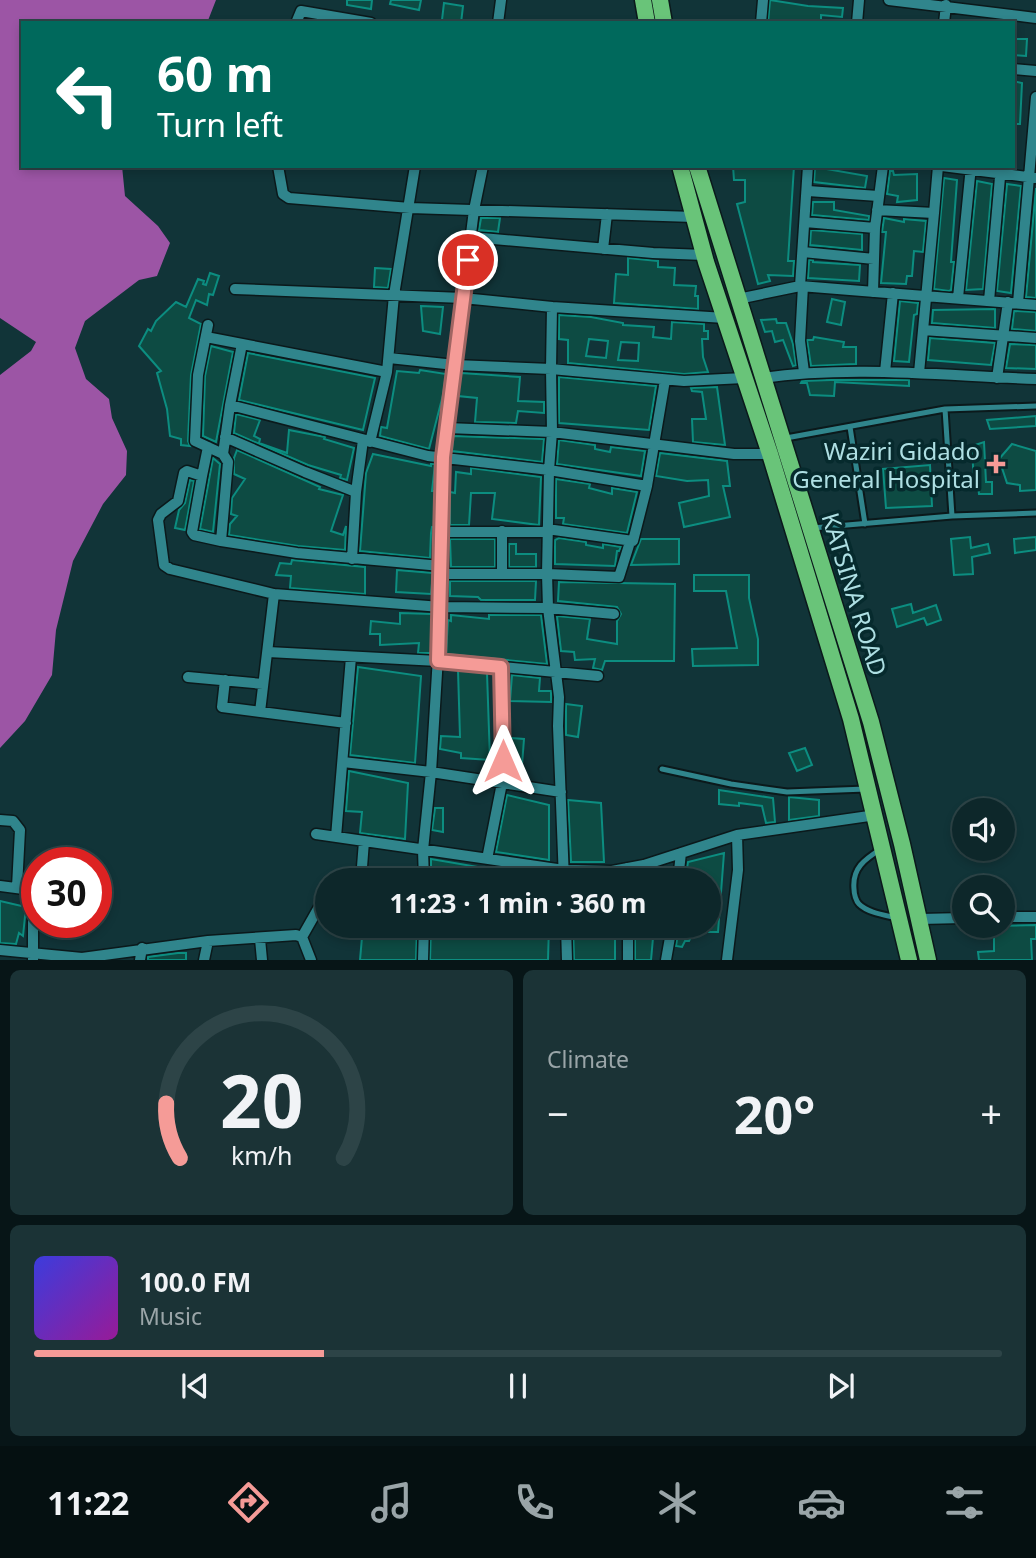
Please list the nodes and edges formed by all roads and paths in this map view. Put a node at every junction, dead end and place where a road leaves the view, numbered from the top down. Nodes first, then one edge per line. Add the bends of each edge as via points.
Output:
1 (501, 0) edge
2 (643, 0) edge
3 (660, 0) edge
4 (763, 0) edge
5 (859, 0) edge
6 (889, 0) edge
7 (1007, 0) edge
8 (917, 1) edge
9 (946, 5) junction
10 (977, 5) edge
11 (1007, 14) junction
12 (1036, 18) edge
13 (297, 21) edge
14 (359, 21) edge
15 (498, 21) edge
16 (647, 21) edge
17 (664, 21) edge
18 (761, 21) edge
19 (857, 21) edge
20 (944, 21) edge
21 (1015, 69) edge
22 (1036, 71) edge
23 (1036, 97) edge
24 (278, 168) edge
25 (415, 168) edge
26 (483, 168) edge
27 (681, 168) edge
28 (698, 168) edge
29 (808, 168) edge
30 (883, 168) edge
31 (940, 168) edge
32 (971, 168) edge
33 (1001, 170) edge
34 (1033, 178) edge
35 (808, 191) junction
36 (878, 196) junction
37 (410, 208) junction
38 (474, 209) junction
39 (877, 210) junction
40 (934, 213) junction
41 (607, 214) junction
42 (694, 217) junction
43 (805, 222) junction
44 (875, 228) junction
45 (471, 237) junction
46 (603, 249) junction
47 (803, 252) junction
48 (704, 255) junction
49 (874, 259) junction
50 (802, 286) junction
51 (235, 289) dead end
52 (873, 292) junction
53 (893, 293) junction
54 (394, 295) junction
55 (926, 297) junction
56 (463, 298) junction
57 (958, 298) junction
58 (738, 299) junction
59 (989, 301) junction
60 (1013, 303) junction
61 (1036, 305) edge
62 (552, 307) junction
63 (725, 318) junction
64 (208, 325) dead end
65 (923, 330) junction
66 (1005, 335) junction
67 (206, 337) junction
68 (1036, 338) edge
69 (242, 344) junction
70 (389, 358) junction
71 (455, 365) junction
72 (551, 369) junction
73 (387, 372) junction
74 (804, 372) junction
75 (885, 372) junction
76 (919, 373) junction
77 (744, 378) junction
78 (762, 378) junction
79 (997, 378) junction
80 (1036, 379) edge
81 (665, 380) junction
82 (230, 405) junction
83 (1036, 406) edge
84 (945, 409) junction
85 (850, 426) junction
86 (446, 428) junction
87 (552, 432) junction
88 (225, 437) junction
89 (783, 439) junction
90 (366, 441) junction
91 (653, 445) junction
92 (208, 447) junction
93 (223, 454) junction
94 (769, 454) junction
95 (443, 457) junction
96 (549, 470) junction
97 (202, 476) junction
98 (647, 486) junction
99 (356, 492) junction
100 (1036, 513) edge
101 (953, 516) junction
102 (865, 524) junction
103 (811, 528) junction
104 (502, 531) junction
105 (546, 531) junction
106 (441, 532) junction
107 (221, 541) junction
108 (633, 541) junction
109 (352, 559) junction
110 (441, 570) junction
111 (502, 573) junction
112 (547, 575) junction
113 (274, 594) junction
114 (441, 607) junction
115 (548, 608) junction
116 (614, 614) dead end
117 (268, 652) junction
118 (351, 657) junction
119 (438, 661) junction
120 (501, 667) junction
121 (558, 671) junction
122 (598, 676) dead end
123 (188, 677) dead end
124 (225, 680) junction
125 (263, 684) junction
126 (260, 712) junction
127 (346, 723) junction
128 (343, 762) junction
129 (662, 769) dead end
130 (431, 772) junction
131 (502, 783) junction
132 (869, 789) junction
133 (561, 792) junction
134 (876, 815) junction
135 (0, 820) edge
136 (316, 834) dead end
137 (737, 835) junction
138 (336, 837) junction
139 (364, 841) junction
140 (883, 847) junction
141 (423, 850) junction
142 (681, 853) junction
143 (487, 859) junction
144 (362, 868) edge
145 (424, 868) edge
146 (530, 868) edge
147 (564, 868) edge
148 (627, 868) edge
149 (679, 868) edge
150 (0, 886) edge
151 (17, 887) junction
152 (315, 914) edge
153 (1036, 917) edge
154 (952, 918) edge
155 (1015, 918) edge
156 (900, 919) junction
157 (920, 919) junction
158 (302, 937) junction
159 (424, 938) edge
160 (566, 938) edge
161 (628, 938) edge
162 (670, 938) edge
163 (260, 939) junction
164 (208, 941) junction
165 (0, 950) edge
166 (141, 954) edge
167 (33, 957) edge
168 (82, 958) edge
169 (204, 960) edge
170 (262, 960) edge
171 (311, 960) edge
172 (423, 960) edge
173 (567, 960) edge
174 (628, 960) edge
175 (666, 960) edge
176 (727, 960) edge
177 (909, 960) edge
178 (928, 960) edge

1 - 15 street
2 - 16 highway
3 - 17 highway
4 - 18 street
5 - 19 street
6 - 8 street
7 - 11 street
8 - 9 street
9 - 10 street
9 - 20 street
10 - 11 street
11 - 12 street
13 - 14 street via 301,11
21 - 22 street
23 - 34 street
24 - 37 street via 283,194 289,198
25 - 37 street
26 - 38 street
27 - 42 highway, KATSINA ROAD
28 - 58 highway, KATSINA ROAD
29 - 35 street
30 - 36 street
31 - 40 street
32 - 33 street
32 - 57 street
33 - 34 street
33 - 59 street
34 - 60 street
35 - 36 street
35 - 43 street
36 - 39 street
37 - 38 street
37 - 54 street
38 - 41 street
38 - 45 street
39 - 40 street
39 - 44 street
40 - 55 street
41 - 42 street
41 - 46 street
42 - 48 highway, KATSINA ROAD
43 - 44 street
43 - 47 street
44 - 49 street
45 - 46 street
45 - 56 street
46 - 48 street
47 - 49 street
47 - 50 street
48 - 63 highway, KATSINA ROAD
49 - 52 street
50 - 52 street
50 - 58 street
50 - 74 street
51 - 54 street
52 - 53 street
53 - 55 street
53 - 75 street
54 - 56 street
54 - 70 street
55 - 57 street
55 - 65 street
56 - 62 street
56 - 71 street
57 - 59 street
58 - 78 highway, KATSINA ROAD
59 - 60 street
60 - 61 street
60 - 66 street
62 - 63 street
62 - 72 street
63 - 77 highway, KATSINA ROAD
64 - 67 street
65 - 66 street
65 - 76 street
66 - 68 street
66 - 79 street
67 - 69 street
67 - 92 street via 198,375 195,441
69 - 73 street
69 - 82 street
70 - 71 street
70 - 73 street
71 - 72 street
71 - 86 street
72 - 81 street
72 - 87 street
73 - 90 street
74 - 75 street
74 - 78 street
75 - 76 street
76 - 79 street
77 - 81 street
77 - 94 highway, KATSINA ROAD
78 - 89 highway, KATSINA ROAD
79 - 80 street
81 - 91 street
82 - 88 street
82 - 90 street
83 - 84 lane
84 - 85 lane
84 - 101 lane
85 - 89 lane
85 - 102 lane
86 - 87 street
86 - 95 street
87 - 91 street
87 - 96 street
88 - 93 street
88 - 99 street
89 - 103 highway, KATSINA ROAD
90 - 95 street
90 - 99 street
91 - 94 street
91 - 98 street
92 - 93 street
92 - 97 street
93 - 107 street via 228,462
94 - 132 highway, KATSINA ROAD
95 - 96 street
95 - 106 street
96 - 98 street
96 - 105 street
97 - 107 street via 192,532
97 - 113 street via 184,473 178,501 158,520 164,565
98 - 108 street
99 - 109 street
100 - 101 lane
101 - 102 lane
102 - 103 lane
103 - 157 highway, KATSINA ROAD via 883,764
104 - 105 street
104 - 106 street
104 - 111 street
105 - 108 street
105 - 112 street
106 - 110 street
107 - 109 street
108 - 112 street via 619,577
109 - 110 street
110 - 111 street
110 - 114 street
111 - 112 street
112 - 115 street
113 - 114 street
113 - 117 street
114 - 115 street
114 - 119 street
115 - 116 street
115 - 121 street
117 - 118 street
117 - 125 street
118 - 119 street
118 - 127 street
119 - 120 street
119 - 130 street
120 - 121 street
120 - 131 street
121 - 122 street
121 - 133 street
123 - 124 street
124 - 125 street
124 - 126 street via 221,706
125 - 126 street
126 - 127 street
127 - 128 street
128 - 130 street
128 - 138 street
129 - 132 lane via 787,792
130 - 131 street
130 - 141 street
131 - 133 street
131 - 143 street
132 - 134 highway, KATSINA ROAD
133 - 147 street
134 - 137 street
134 - 140 highway, KATSINA ROAD
135 - 151 street via 13,821 20,830
136 - 138 street
137 - 142 street
137 - 176 street via 738,870
138 - 139 street
139 - 141 street
139 - 144 street
140 - 156 highway, KATSINA ROAD
140 - 156 lane via 857,869 854,893 858,904
141 - 143 street
141 - 145 street
142 - 148 street
142 - 149 street
143 - 146 street
150 - 151 street
151 - 167 street via 31,890 33,895
152 - 158 street
153 - 155 street
154 - 157 street
156 - 177 highway, KATSINA ROAD
157 - 178 highway, KATSINA ROAD
158 - 163 street
158 - 171 street
159 - 172 street
160 - 173 street
161 - 174 street
162 - 175 street
163 - 164 street
163 - 170 street
164 - 166 street
164 - 169 street
165 - 167 street
166 - 168 street
167 - 168 street

